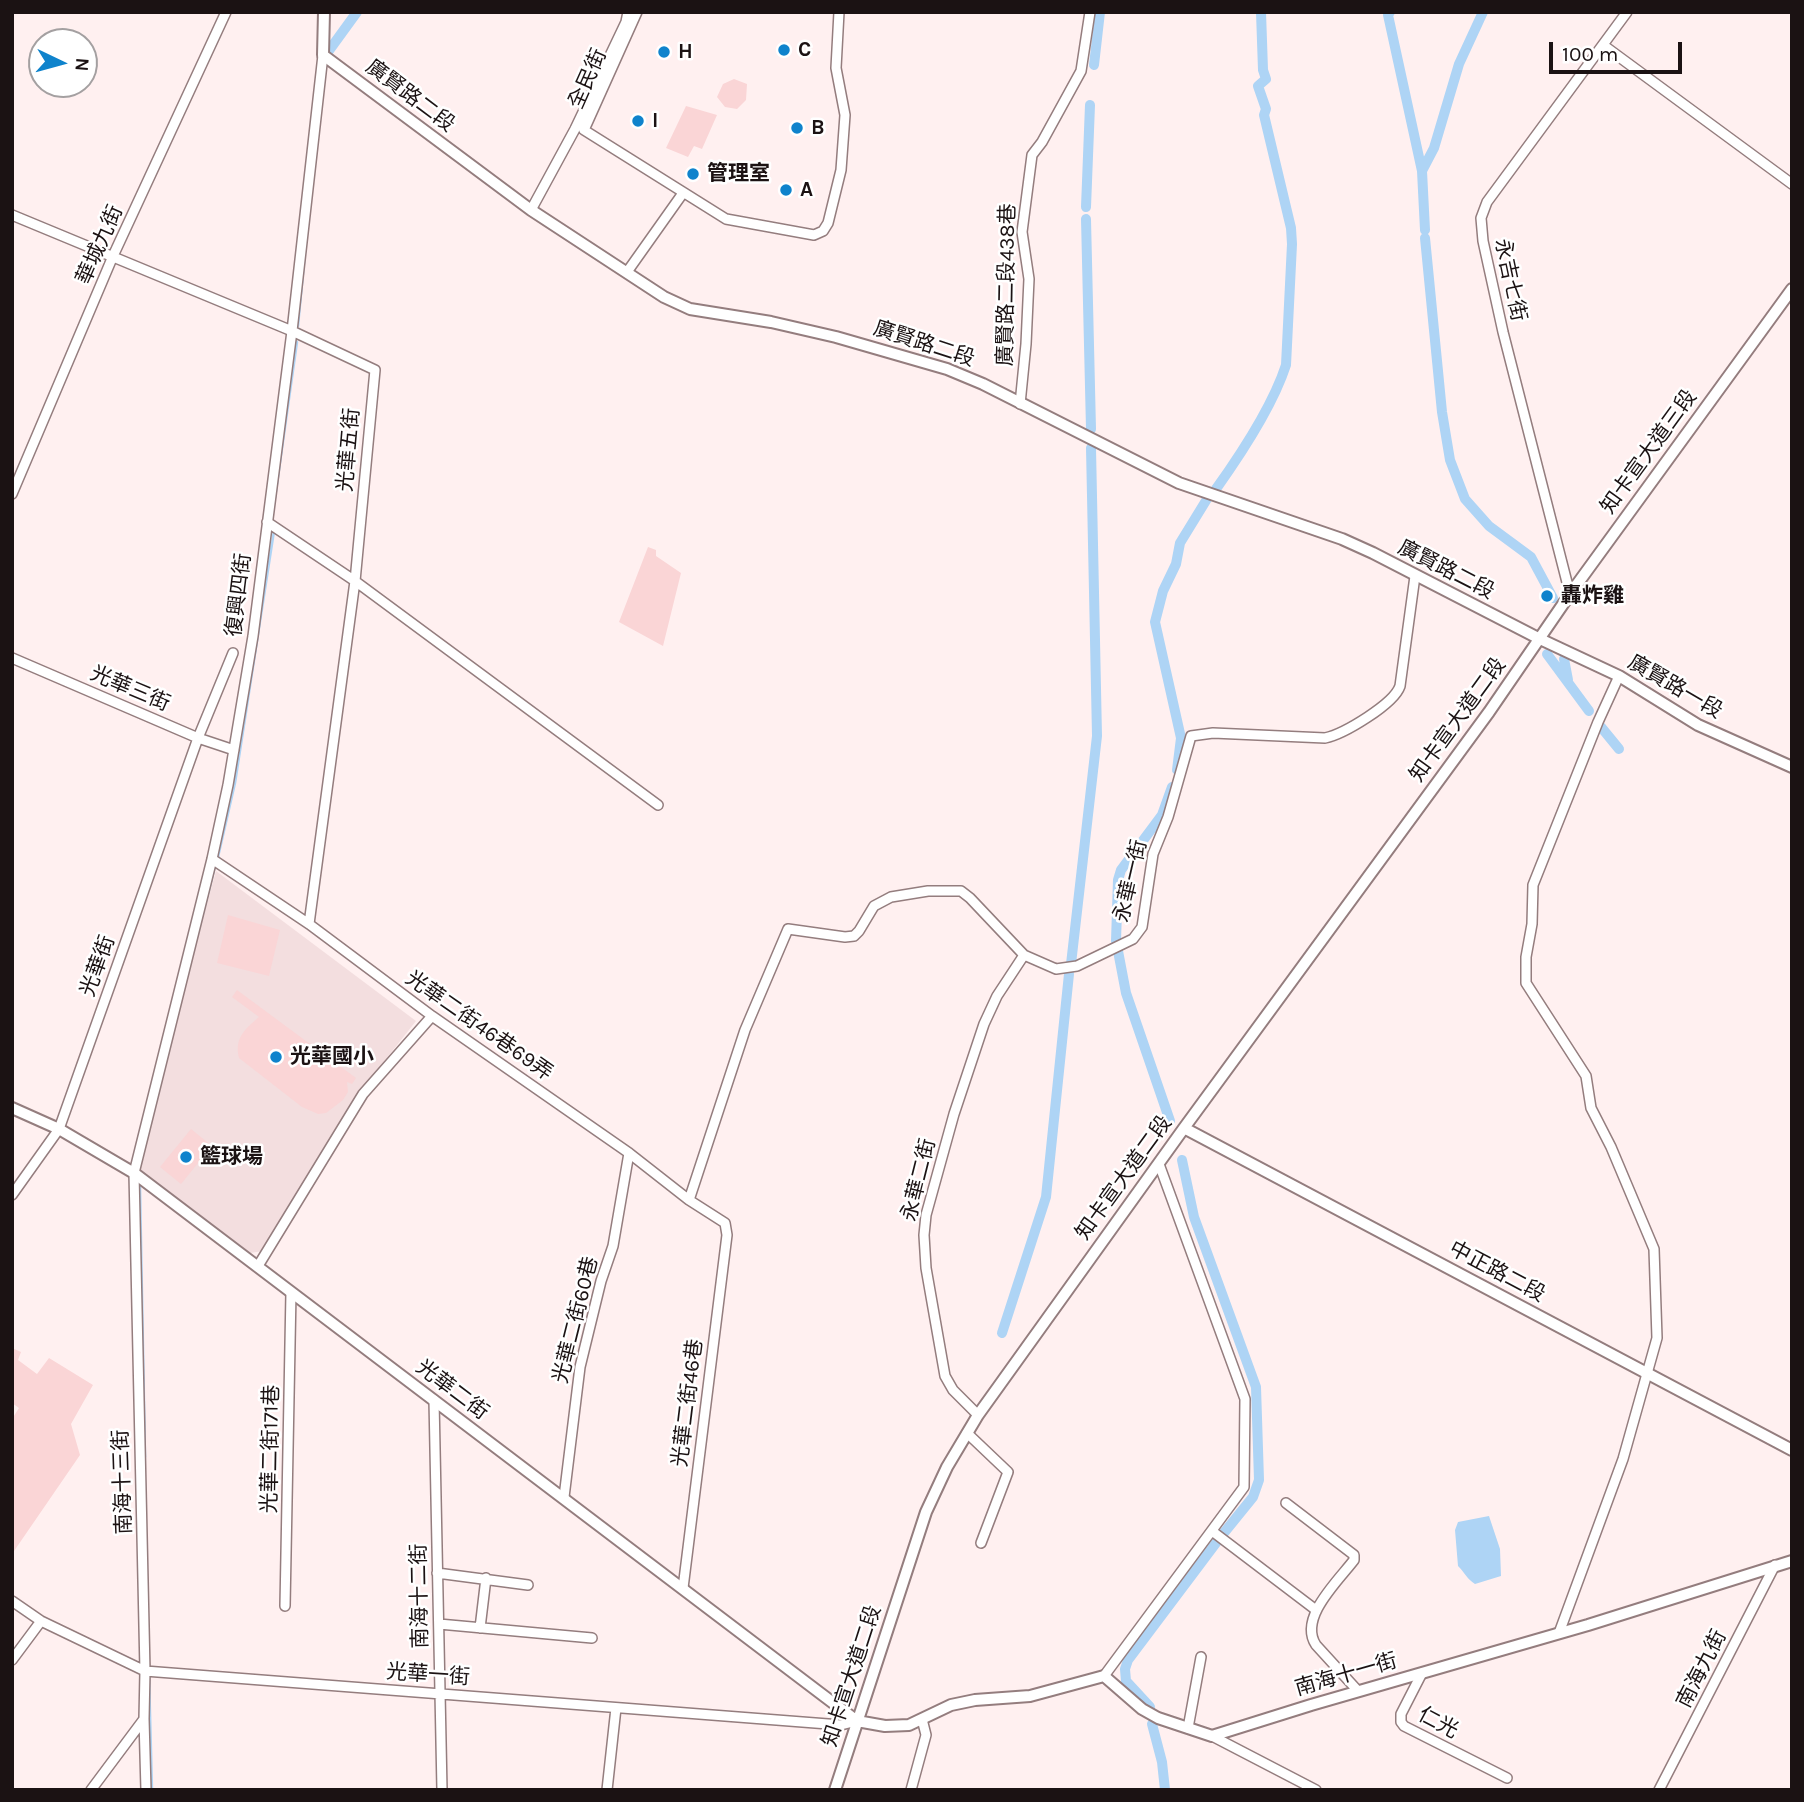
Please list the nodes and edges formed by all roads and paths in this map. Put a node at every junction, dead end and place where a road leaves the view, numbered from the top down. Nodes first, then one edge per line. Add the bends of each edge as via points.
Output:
1 (226, 12) edge
2 (324, 12) edge
3 (628, 12) edge
4 (637, 12) edge
5 (839, 12) edge
6 (1090, 12) edge
7 (1627, 12) edge
8 (1603, 45) junction
9 (323, 55) junction
10 (1792, 184) edge
11 (683, 192) junction
12 (531, 210) junction
13 (12, 215) edge
14 (113, 256) junction
15 (626, 272) junction
16 (1792, 289) edge
17 (292, 331) junction
18 (1020, 404) junction
19 (12, 494) edge
20 (267, 522) junction
21 (1415, 576) junction
22 (355, 580) junction
23 (1570, 594) junction
24 (1540, 639) junction
25 (233, 653) dead end
26 (12, 658) edge
27 (1619, 676) junction
28 (198, 738) junction
29 (234, 750) junction
30 (1792, 767) edge
31 (658, 805) dead end
32 (212, 859) junction
33 (309, 924) junction
34 (1024, 955) junction
35 (432, 1016) junction
36 (12, 1108) edge
37 (1184, 1128) junction
38 (59, 1129) junction
39 (629, 1153) junction
40 (1159, 1164) junction
41 (134, 1173) junction
42 (12, 1195) edge
43 (689, 1200) junction
44 (725, 1223) joint
45 (258, 1266) junction
46 (291, 1292) junction
47 (1649, 1374) junction
48 (434, 1401) junction
49 (978, 1415) junction
50 (967, 1433) junction
51 (1792, 1450) edge
52 (564, 1497) junction
53 (1286, 1503) dead end
54 (1212, 1531) junction
55 (981, 1543) dead end
56 (1792, 1561) edge
57 (1775, 1565) junction
58 (437, 1573) junction
59 (486, 1578) junction
60 (528, 1586) dead end
61 (683, 1588) junction
62 (12, 1601) edge
63 (285, 1606) dead end
64 (1316, 1610) junction
65 (41, 1621) junction
66 (439, 1623) junction
67 (480, 1628) junction
68 (1559, 1633) junction
69 (592, 1638) dead end
70 (1201, 1657) dead end
71 (12, 1660) edge
72 (145, 1671) junction
73 (1422, 1673) junction
74 (1104, 1676) junction
75 (1358, 1691) junction
76 (440, 1693) junction
77 (616, 1708) junction
78 (144, 1719) junction
79 (922, 1719) junction
80 (857, 1721) junction
81 (1188, 1728) junction
82 (1212, 1736) junction
83 (1507, 1778) dead end
84 (91, 1790) edge
85 (146, 1790) edge
86 (442, 1790) edge
87 (607, 1790) edge
88 (835, 1790) edge
89 (911, 1790) edge
90 (1316, 1790) edge
91 (1659, 1790) edge

1 - 14 street, 華城九街
2 - 9 street, 復興四街
3 - 12 street
4 - 11 street, 全民街 via 584,130
5 - 11 street, 全民街 via 836,68 845,115 841,170 834,206 822,231 814,235 726,219
6 - 18 street, 廣賢路二段438巷 via 1081,71 1032,155 1022,232 1029,279
7 - 8 street, 永吉七街
8 - 10 street
8 - 23 street, 永吉七街 via 1487,202 1481,218 1503,332
9 - 12 street, 廣賢路二段
9 - 17 street, 復興四街
11 - 15 street
12 - 15 street, 廣賢路二段
13 - 14 street, 光華五街
14 - 17 street, 光華五街
14 - 19 street, 華城九街
15 - 18 street, 廣賢路二段 via 690,309 771,322 908,357 947,369
16 - 23 street, 知卡宣大道三段
17 - 20 street, 復興四街
17 - 22 street, 光華五街 via 374,370
18 - 21 street, 廣賢路二段 via 1179,483 1342,539
20 - 22 street
20 - 29 street, 復興四街
21 - 24 street, 廣賢路二段
21 - 34 street, 永華一街 via 1400,686 1392,699 1341,733 1325,738 1191,736 1153,855 1137,936 1064,969
22 - 31 street
22 - 33 street, 光華五街
23 - 24 street, 知卡宣大道三段
24 - 27 street, 廣賢路一段
24 - 37 street, 知卡宣大道二段
25 - 28 street, 光華街
26 - 28 street, 光華三街
27 - 30 street, 廣賢路一段 via 1698,724
27 - 47 street via 1533,886 1526,983 1586,1076 1591,1108 1654,1249 1657,1338
28 - 29 street, 光華三街
28 - 38 street, 光華街
29 - 32 street, 復興四街
32 - 33 street, 光華二街46巷69弄
32 - 41 street, 復興四街
33 - 35 street, 光華二街46巷69弄
34 - 43 street, 永華一街 via 961,891 928,891 883,900 854,936 788,929 745,1030
34 - 49 street, 永華二街 via 984,1024 954,1114 925,1226 926,1268 945,1376
35 - 39 street, 光華二街46巷69弄
35 - 45 street via 363,1094
36 - 38 street, 光華二街
37 - 40 street, 知卡宣大道二段
37 - 47 street, 中正路二段
38 - 41 street, 光華二街
38 - 42 street, 光華街
39 - 43 street, 光華二街46巷69弄
39 - 52 street, 光華二街60巷 via 613,1246 580,1367
40 - 49 street, 知卡宣大道二段
40 - 54 street via 1245,1399 1244,1487
41 - 45 street, 光華二街
41 - 72 street, 南海十三街
43 - 44 street, 光華二街46巷69弄
44 - 61 street, 光華二街46巷
45 - 46 street, 光華二街
46 - 48 street, 光華二街
46 - 63 street, 光華二街171巷
47 - 51 street, 中正路二段
47 - 68 street via 1623,1460
48 - 52 street, 光華二街
48 - 58 street, 南海十二街
49 - 50 street, 知卡宣大道二段
50 - 55 street via 1008,1472
50 - 80 street, 知卡宣大道二段 via 926,1512
52 - 61 street, 光華二街
53 - 64 street via 1354,1555
54 - 64 street
54 - 74 street
56 - 57 street, 南海十一街
57 - 68 street, 南海十一街
57 - 91 street, 南海九街
58 - 59 street
58 - 66 street, 南海十二街
59 - 60 street
59 - 67 street
61 - 80 street, 光華二街
62 - 65 street, 光華一街
64 - 75 street via 1310,1636
65 - 71 street
65 - 72 street, 光華一街
66 - 67 street
66 - 76 street, 南海十二街
67 - 69 street
68 - 73 street, 南海十一街
70 - 81 street
72 - 76 street, 光華一街
72 - 78 street, 南海十三街
73 - 75 street, 南海十一街
73 - 83 street, 仁光 via 1401,1714 1404,1726
74 - 79 street via 1030,1696 951,1705
74 - 81 street via 1142,1709
75 - 82 street, 南海十一街
76 - 77 street, 光華一街
76 - 86 street, 南海十二街
77 - 80 street, 光華一街 via 841,1725
77 - 87 street
78 - 84 street
78 - 85 street, 南海十三街
79 - 80 street via 885,1726
79 - 89 street via 926,1735
80 - 88 street, 知卡宣大道二段
81 - 82 street
82 - 90 street

